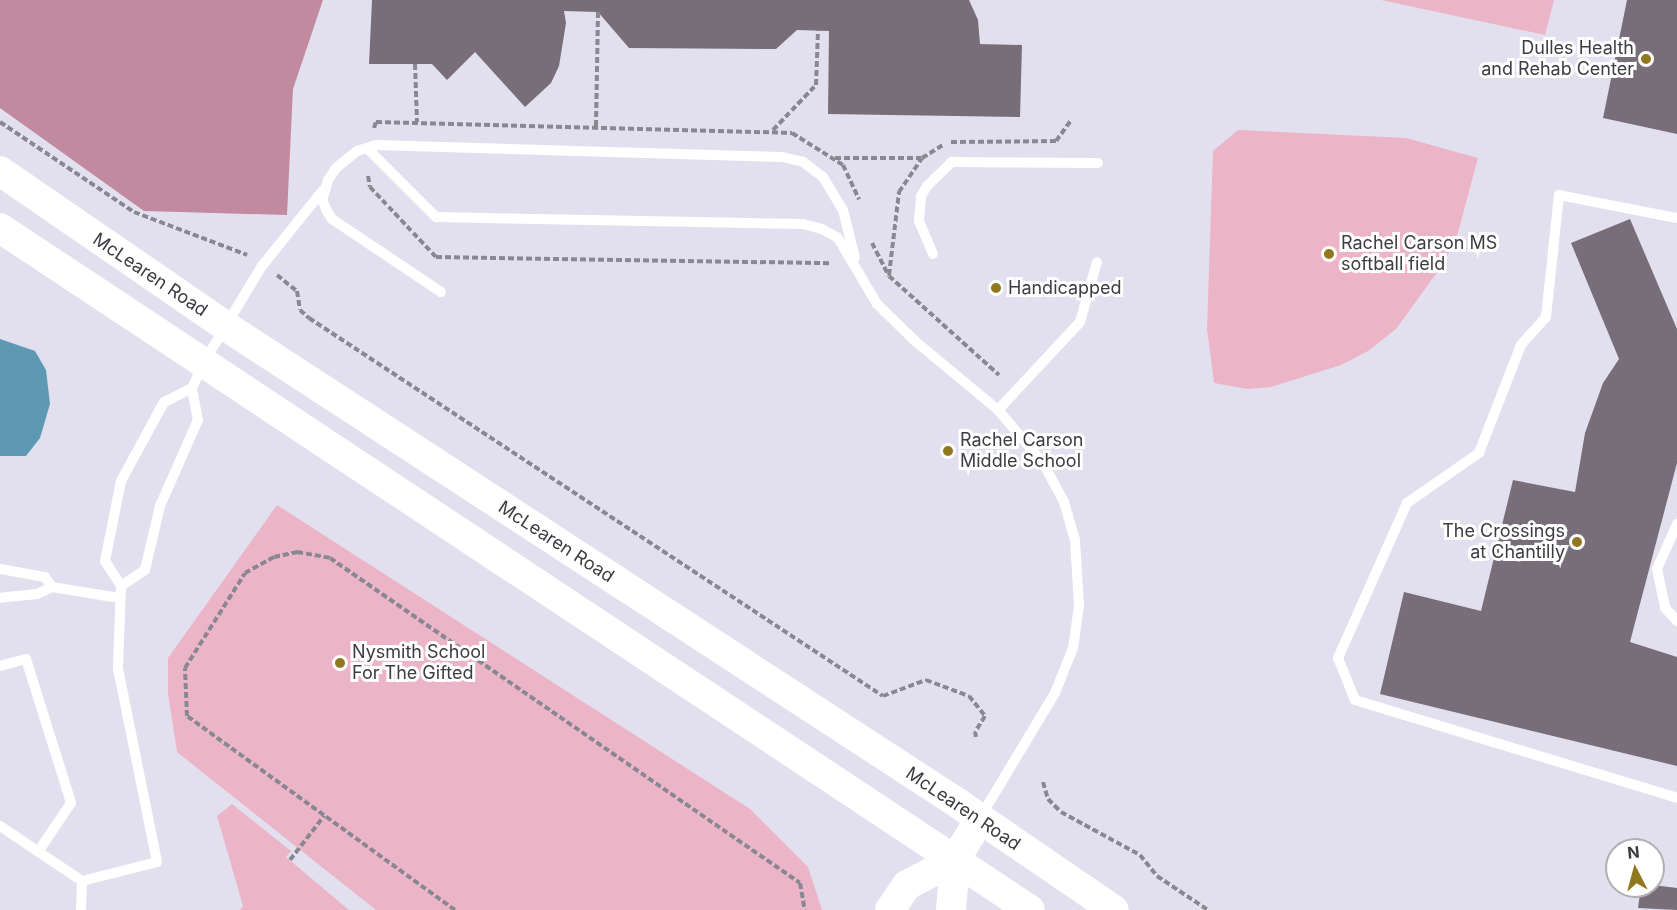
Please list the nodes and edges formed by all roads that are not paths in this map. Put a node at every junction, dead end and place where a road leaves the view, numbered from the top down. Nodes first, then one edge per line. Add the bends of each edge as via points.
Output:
1 (367, 148) junction
2 (1098, 163) dead end
3 (0, 171) edge
4 (323, 190) junction
5 (1677, 218) edge
6 (0, 228) edge
7 (933, 254) dead end
8 (855, 262) junction
9 (1097, 262) dead end
10 (441, 292) dead end
11 (224, 325) junction
12 (198, 375) junction
13 (998, 410) junction
14 (1677, 524) edge
15 (0, 569) edge
16 (121, 586) junction
17 (52, 587) junction
18 (0, 598) edge
19 (119, 598) junction
20 (1677, 621) edge
21 (0, 666) edge
22 (1677, 798) edge
23 (980, 819) junction
24 (0, 826) edge
25 (38, 852) junction
26 (955, 860) junction
27 (82, 880) junction
28 (81, 910) edge
29 (890, 910) edge
30 (951, 910) edge
31 (1030, 910) edge
32 (1114, 910) edge

1 - 4 lane via 336,168
1 - 8 lane via 436,217 803,224 838,238
1 - 8 lane via 377,145 782,157 803,162 823,177 843,210
2 - 7 lane via 952,162 921,196 920,221
3 - 11 main road, McLearen Road
4 - 10 lane via 322,200 332,219
4 - 11 lane via 262,266
5 - 22 lane via 1559,195 1546,317 1521,345 1479,453 1407,503 1338,658 1355,700
6 - 12 main road
8 - 13 lane via 877,304
9 - 13 lane via 1080,322
11 - 12 lane
11 - 23 main road, McLearen Road
12 - 16 lane via 198,420 160,506 145,570
12 - 16 lane via 164,402 122,481 105,561
12 - 26 main road
13 - 23 lane via 1043,463 1064,502 1074,540 1079,606 1073,648 1055,693
14 - 20 lane via 1657,569 1665,608
15 - 17 lane via 45,577
16 - 19 lane
17 - 18 lane via 37,594
17 - 19 lane
19 - 27 lane via 118,668 157,862
21 - 25 lane via 26,659 71,803 69,812
23 - 26 main road
23 - 32 main road, McLearen Road
24 - 25 lane
25 - 27 lane
26 - 29 main road via 907,885
26 - 30 main road
26 - 31 main road
27 - 28 lane

